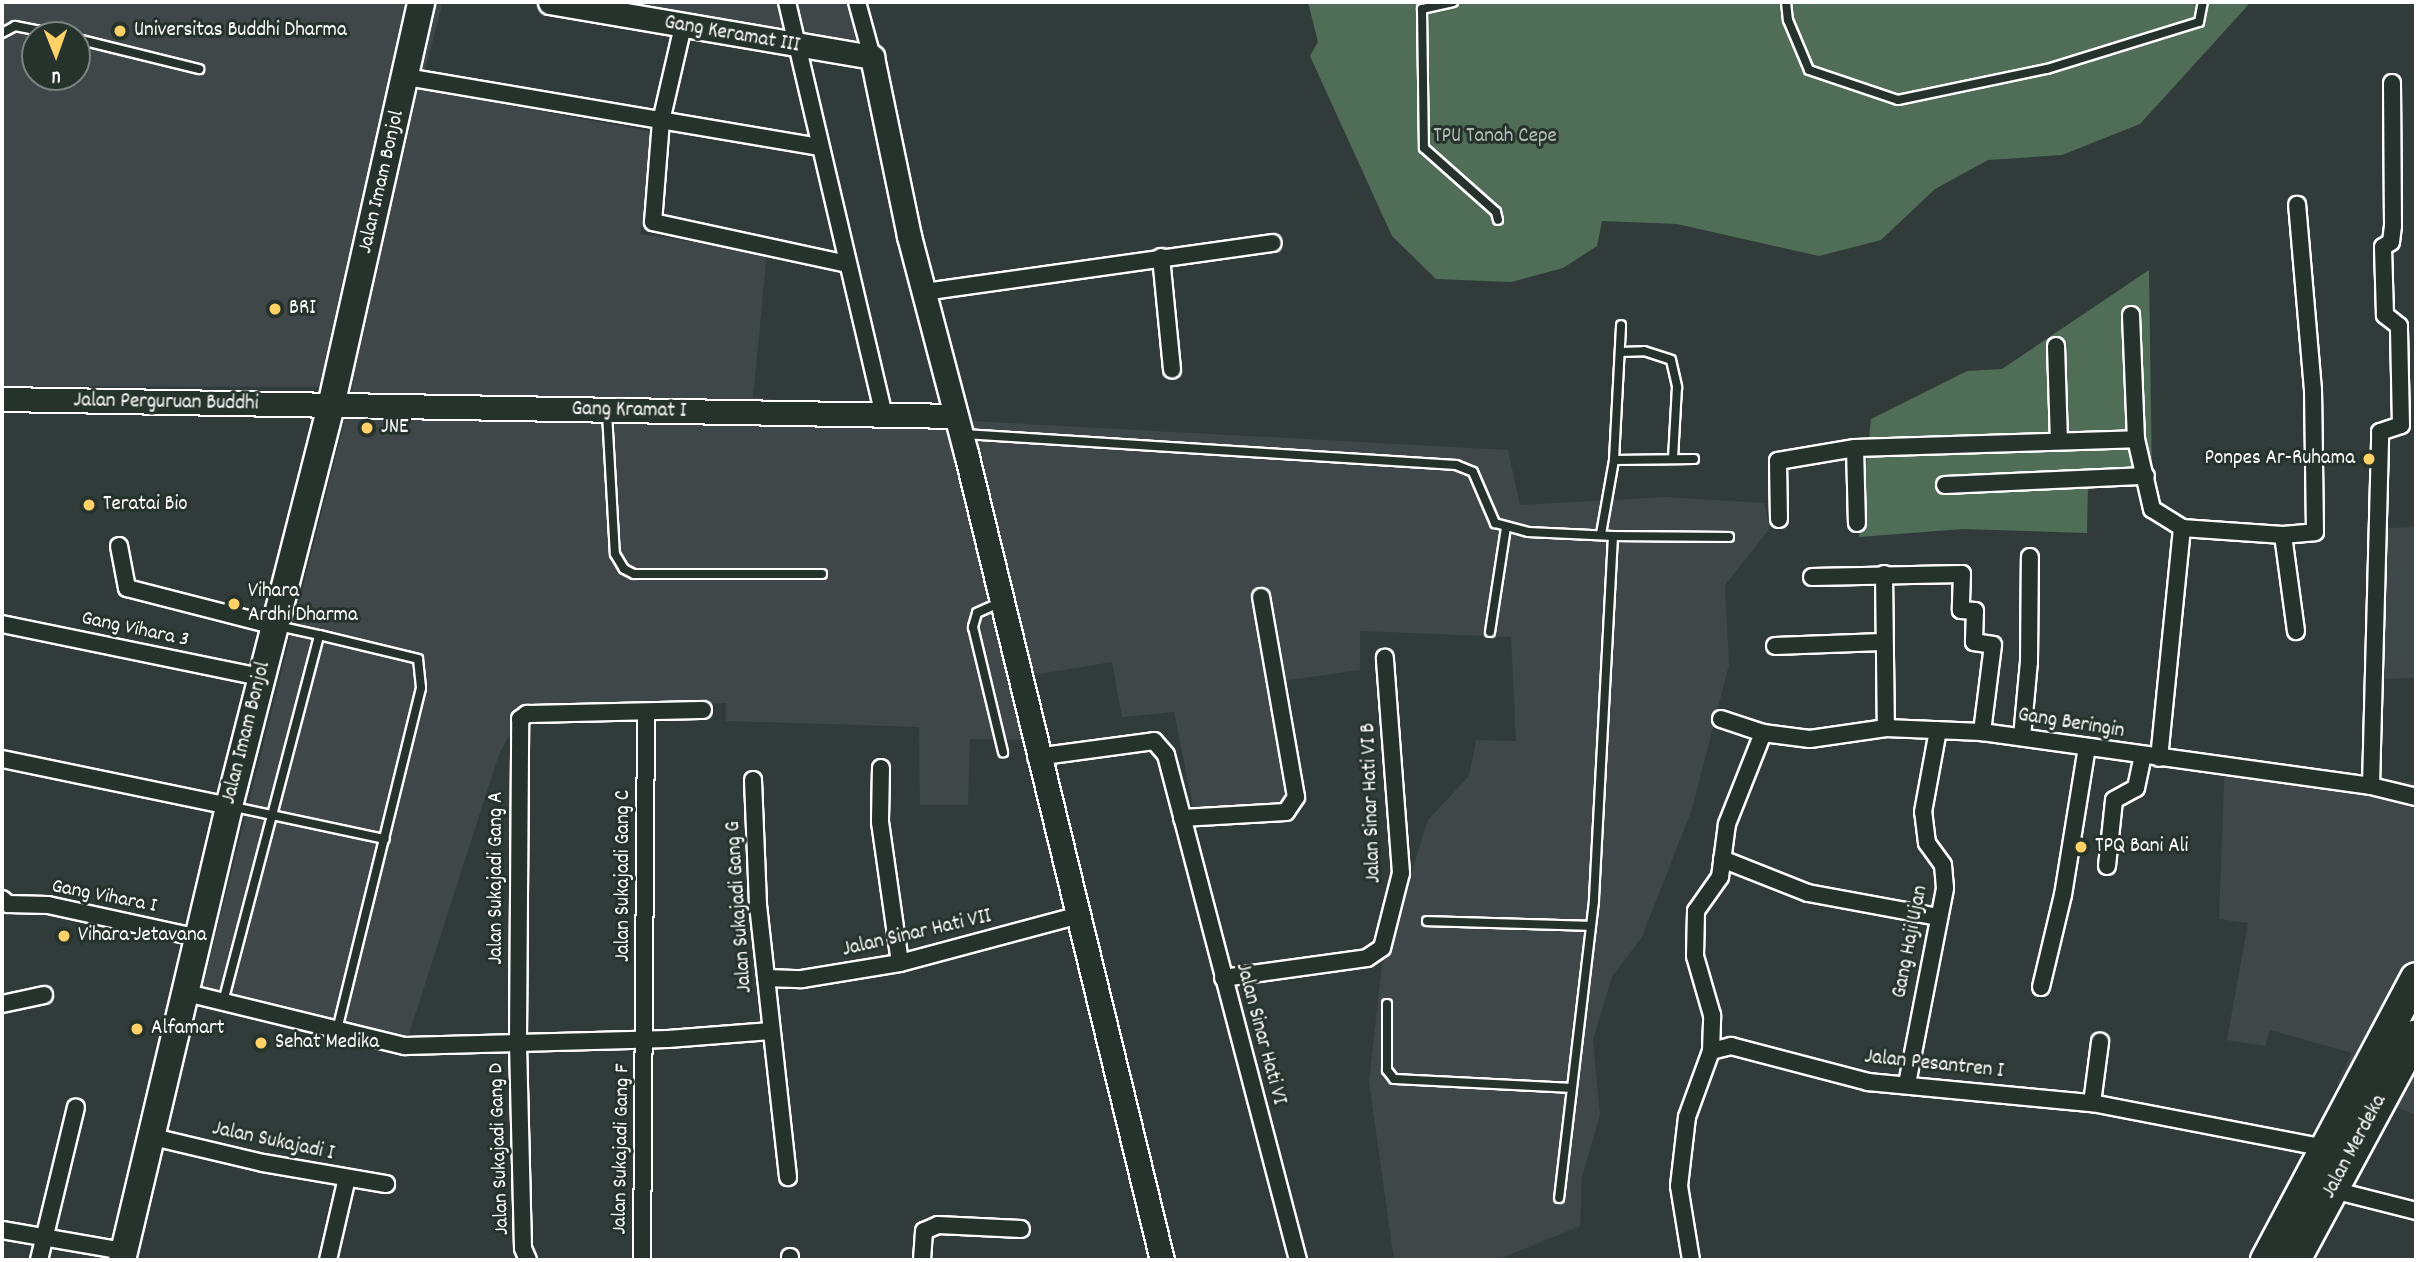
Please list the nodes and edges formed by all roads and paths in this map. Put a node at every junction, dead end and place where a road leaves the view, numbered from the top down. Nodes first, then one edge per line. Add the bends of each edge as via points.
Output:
1 (421, 2) edge
2 (550, 2) edge
3 (787, 2) edge
4 (857, 2) edge
5 (1453, 2) edge
6 (1786, 2) edge
7 (2203, 2) edge
8 (1421, 5) edge
9 (683, 26) junction
10 (21, 27) edge
11 (2, 33) edge
12 (91, 42) edge
13 (794, 47) junction
14 (872, 57) junction
15 (199, 69) dead end
16 (406, 76) junction
17 (2392, 83) dead end
18 (661, 121) junction
19 (818, 148) junction
20 (2297, 205) dead end
21 (1498, 220) dead end
22 (1273, 243) dead end
23 (1161, 257) junction
24 (847, 264) junction
25 (924, 292) junction
26 (2131, 315) dead end
27 (1621, 326) dead end
28 (2056, 346) dead end
29 (1619, 352) junction
30 (1172, 369) dead end
31 (2, 399) edge
32 (331, 406) junction
33 (606, 410) junction
34 (884, 414) junction
35 (958, 425) junction
36 (2136, 439) junction
37 (2059, 440) junction
38 (1856, 447) junction
39 (1694, 458) dead end
40 (1673, 459) junction
41 (1614, 460) junction
42 (2146, 476) junction
43 (1945, 485) dead end
44 (1779, 519) dead end
45 (1857, 523) dead end
46 (1506, 528) junction
47 (2182, 528) junction
48 (1601, 534) junction
49 (1613, 536) junction
50 (2283, 536) junction
51 (1729, 537) dead end
52 (119, 546) dead end
53 (2030, 557) dead end
54 (1884, 574) junction
55 (822, 575) dead end
56 (1812, 577) dead end
57 (1261, 597) dead end
58 (1000, 602) junction
59 (2, 624) edge
60 (275, 626) junction
61 (2295, 631) dead end
62 (1490, 632) dead end
63 (319, 635) junction
64 (1882, 642) junction
65 (1775, 646) dead end
66 (1385, 659) dead end
67 (261, 677) junction
68 (703, 710) dead end
69 (646, 713) junction
70 (1721, 719) dead end
71 (1886, 728) junction
72 (1938, 730) junction
73 (1982, 732) junction
74 (1763, 733) junction
75 (2022, 737) junction
76 (2087, 747) junction
77 (1003, 752) dead end
78 (1037, 757) junction
79 (2151, 757) junction
80 (2, 758) edge
81 (881, 768) dead end
82 (753, 780) dead end
83 (2371, 786) junction
84 (2416, 797) edge
85 (229, 806) junction
86 (271, 816) junction
87 (1182, 818) junction
88 (385, 839) junction
89 (1722, 859) junction
90 (2107, 866) dead end
91 (2, 899) edge
92 (1075, 916) junction
93 (1939, 917) junction
94 (1427, 921) dead end
95 (1591, 926) junction
96 (199, 938) junction
97 (900, 962) junction
98 (766, 978) junction
99 (1223, 978) junction
100 (2416, 978) edge
101 (2041, 987) dead end
102 (187, 993) junction
103 (44, 995) dead end
104 (222, 1003) junction
105 (2, 1004) edge
106 (1387, 1004) dead end
107 (337, 1029) junction
108 (771, 1031) junction
109 (2416, 1035) edge
110 (644, 1038) junction
111 (518, 1040) junction
112 (2100, 1042) dead end
113 (1712, 1051) junction
114 (1907, 1084) junction
115 (1569, 1088) junction
116 (2092, 1103) junction
117 (76, 1107) dead end
118 (153, 1137) junction
119 (2325, 1148) junction
120 (789, 1177) dead end
121 (347, 1178) junction
122 (386, 1184) dead end
123 (2321, 1184) junction
124 (1559, 1198) dead end
125 (2416, 1211) edge
126 (1021, 1229) dead end
127 (2, 1230) edge
128 (44, 1235) junction
129 (123, 1256) edge
130 (527, 1259) edge
131 (39, 1260) edge
132 (328, 1260) edge
133 (632, 1260) edge
134 (642, 1260) edge
135 (922, 1260) edge
136 (1162, 1260) edge
137 (1298, 1260) edge
138 (1691, 1260) edge
139 (2266, 1260) edge
140 (2295, 1260) edge

1 - 16 main road, Jalan Imam Bonjol
2 - 9 street, Gang Keramat III
3 - 13 street
4 - 14 street
5 - 8 lane
6 - 7 lane via 1788,20 1809,70 1898,100 2047,69 2199,22
8 - 21 lane via 1424,148 1496,212
9 - 13 street, Gang Keramat III
9 - 18 street
10 - 11 lane
12 - 15 lane
13 - 14 street, Gang Keramat III
13 - 19 street
14 - 25 street
16 - 18 street
16 - 32 main road, Jalan Imam Bonjol
17 - 83 street via 2393,226 2391,242 2383,247 2385,315 2399,326 2401,425 2380,432
18 - 19 street
18 - 24 street via 652,214 657,226
19 - 24 street
20 - 50 street via 2313,390 2315,532
22 - 23 street
23 - 25 street
23 - 30 street
24 - 34 street
25 - 35 street
26 - 36 street
27 - 29 lane
28 - 37 street
29 - 40 lane via 1644,351 1671,360 1677,387
29 - 41 lane
31 - 32 street, Jalan Perguruan Buddhi
32 - 33 street, Gang Kramat I
32 - 60 main road, Jalan Imam Bonjol
33 - 34 street, Gang Kramat I
33 - 55 lane via 615,554 624,569 634,574
34 - 35 street, Gang Kramat I via 927,415
35 - 46 lane via 1456,465 1473,472 1487,513
35 - 58 street
36 - 37 street
36 - 42 street
37 - 38 street
38 - 44 street via 1778,461
38 - 45 street
39 - 40 lane
40 - 41 lane
41 - 48 lane
42 - 43 street
42 - 47 street via 2152,509
46 - 48 lane
46 - 62 lane
47 - 50 street
47 - 79 street
48 - 49 lane
49 - 51 lane
49 - 95 lane
50 - 61 street
52 - 60 street via 127,587
53 - 75 street via 2029,662
54 - 56 street
54 - 64 street
54 - 73 street via 1962,574 1961,610 1975,611 1975,642 1993,645
57 - 87 street via 1296,797 1286,812
58 - 77 lane via 977,613 973,627
58 - 78 street
59 - 67 street, Gang Vihara 3
60 - 63 lane
60 - 67 main road, Jalan Imam Bonjol
63 - 86 lane
63 - 88 lane via 418,659 421,688
64 - 65 street
64 - 71 street
66 - 99 street, Jalan Sinar Hati VI B via 1401,873 1382,948 1367,958
67 - 85 main road, Jalan Imam Bonjol
68 - 69 street
69 - 110 street, Jalan Sukajadi Gang C
69 - 111 street, Jalan Sukajadi Gang A via 522,716
70 - 74 street, Gang Beringin
71 - 72 street, Gang Beringin
71 - 74 street, Gang Beringin via 1810,739
72 - 73 street, Gang Beringin
72 - 93 street, Gang Haji Ujan via 1923,812 1927,843 1943,865 1945,888
73 - 75 street, Gang Beringin
74 - 89 street via 1727,824
75 - 76 street, Gang Beringin
76 - 79 street, Gang Beringin
76 - 101 street via 2063,895
78 - 87 street, Jalan Sinar Hati VI via 1154,741 1166,755
78 - 92 street
79 - 83 street, Gang Beringin
79 - 90 street via 2136,788 2113,800
80 - 85 street
81 - 97 street via 880,822
82 - 98 street, Jalan Sukajadi Gang G
83 - 84 street, Gang Beringin
85 - 86 lane
85 - 96 main road, Jalan Imam Bonjol
86 - 88 lane
86 - 104 lane
87 - 99 street, Jalan Sinar Hati VI
88 - 107 lane
89 - 93 street via 1808,893
89 - 113 street via 1720,877 1696,911 1695,956 1712,1015
91 - 96 street, Gang Vihara I via 8,904 48,905
92 - 97 street, Jalan Sinar Hati VII
92 - 136 street
93 - 114 street, Gang Haji Ujan
94 - 95 lane
95 - 115 lane
96 - 102 main road, Jalan Imam Bonjol
97 - 98 street, Jalan Sinar Hati VII via 802,979
98 - 108 street, Jalan Sukajadi Gang G
99 - 137 street, Jalan Sinar Hati VI
100 - 119 highway
102 - 104 street
102 - 118 main road, Jalan Imam Bonjol
103 - 105 street
104 - 107 street
106 - 115 lane via 1387,1070 1394,1079
107 - 111 street via 405,1046
108 - 110 street
108 - 120 street, Jalan Sukajadi Gang G
109 - 123 highway, Jalan Merdeka
110 - 111 street
110 - 134 street, Jalan Sukajadi Gang F
111 - 130 street, Jalan Sukajadi Gang D
112 - 116 street
113 - 114 street, Jalan Pesantren I via 1731,1046 1868,1082
113 - 138 street via 1687,1117 1679,1186
114 - 116 street, Jalan Pesantren I
115 - 124 lane
116 - 119 street, Jalan Pesantren I
117 - 128 street
118 - 121 street, Jalan Sukajadi I
118 - 129 main road, Jalan Imam Bonjol
119 - 123 highway
121 - 122 street, Jalan Sukajadi I
121 - 132 street
123 - 125 street
123 - 139 highway, Jalan Merdeka
123 - 140 highway, Jalan Merdeka
126 - 135 street via 939,1224 925,1231
127 - 128 street
128 - 129 street
128 - 131 street
133 - 134 street

